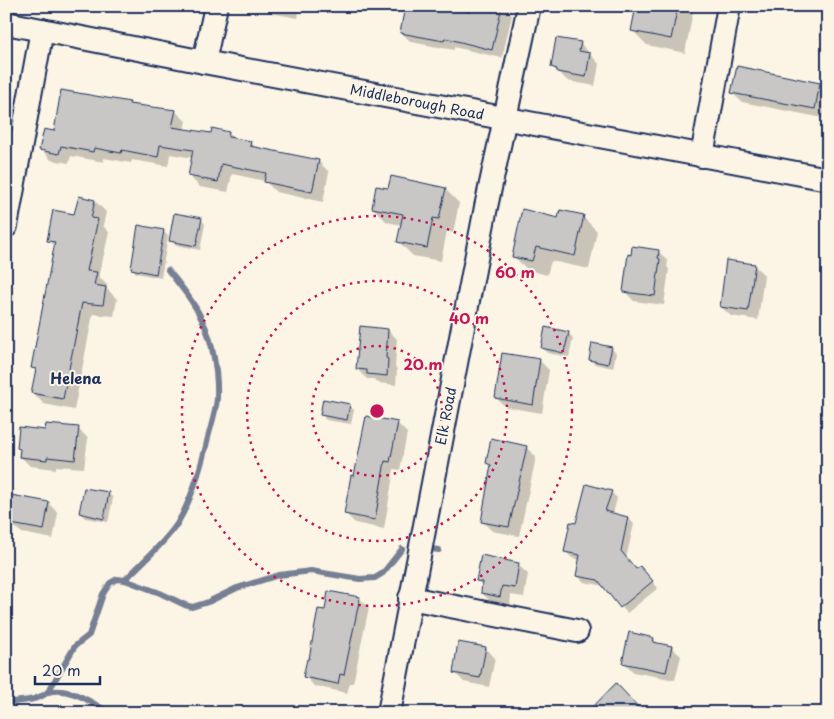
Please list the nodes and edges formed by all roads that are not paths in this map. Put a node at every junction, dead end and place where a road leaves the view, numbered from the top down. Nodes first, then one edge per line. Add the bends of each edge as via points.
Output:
1 (216, 6) edge
2 (529, 6) edge
3 (729, 6) edge
4 (6, 24) edge
5 (42, 30) junction
6 (204, 62) junction
7 (505, 119) junction
8 (702, 156) junction
9 (828, 179) edge
10 (6, 226) edge
11 (410, 598) junction
12 (576, 630) dead end
13 (389, 713) edge

1 - 6 street
2 - 7 street, Elk Road
3 - 8 street
4 - 5 street, Middleborough Road
5 - 6 street, Middleborough Road
5 - 10 street
6 - 7 street, Middleborough Road
7 - 8 street, Middleborough Road
7 - 11 street, Elk Road
8 - 9 street, Middleborough Road
11 - 12 street
11 - 13 street, Elk Road

